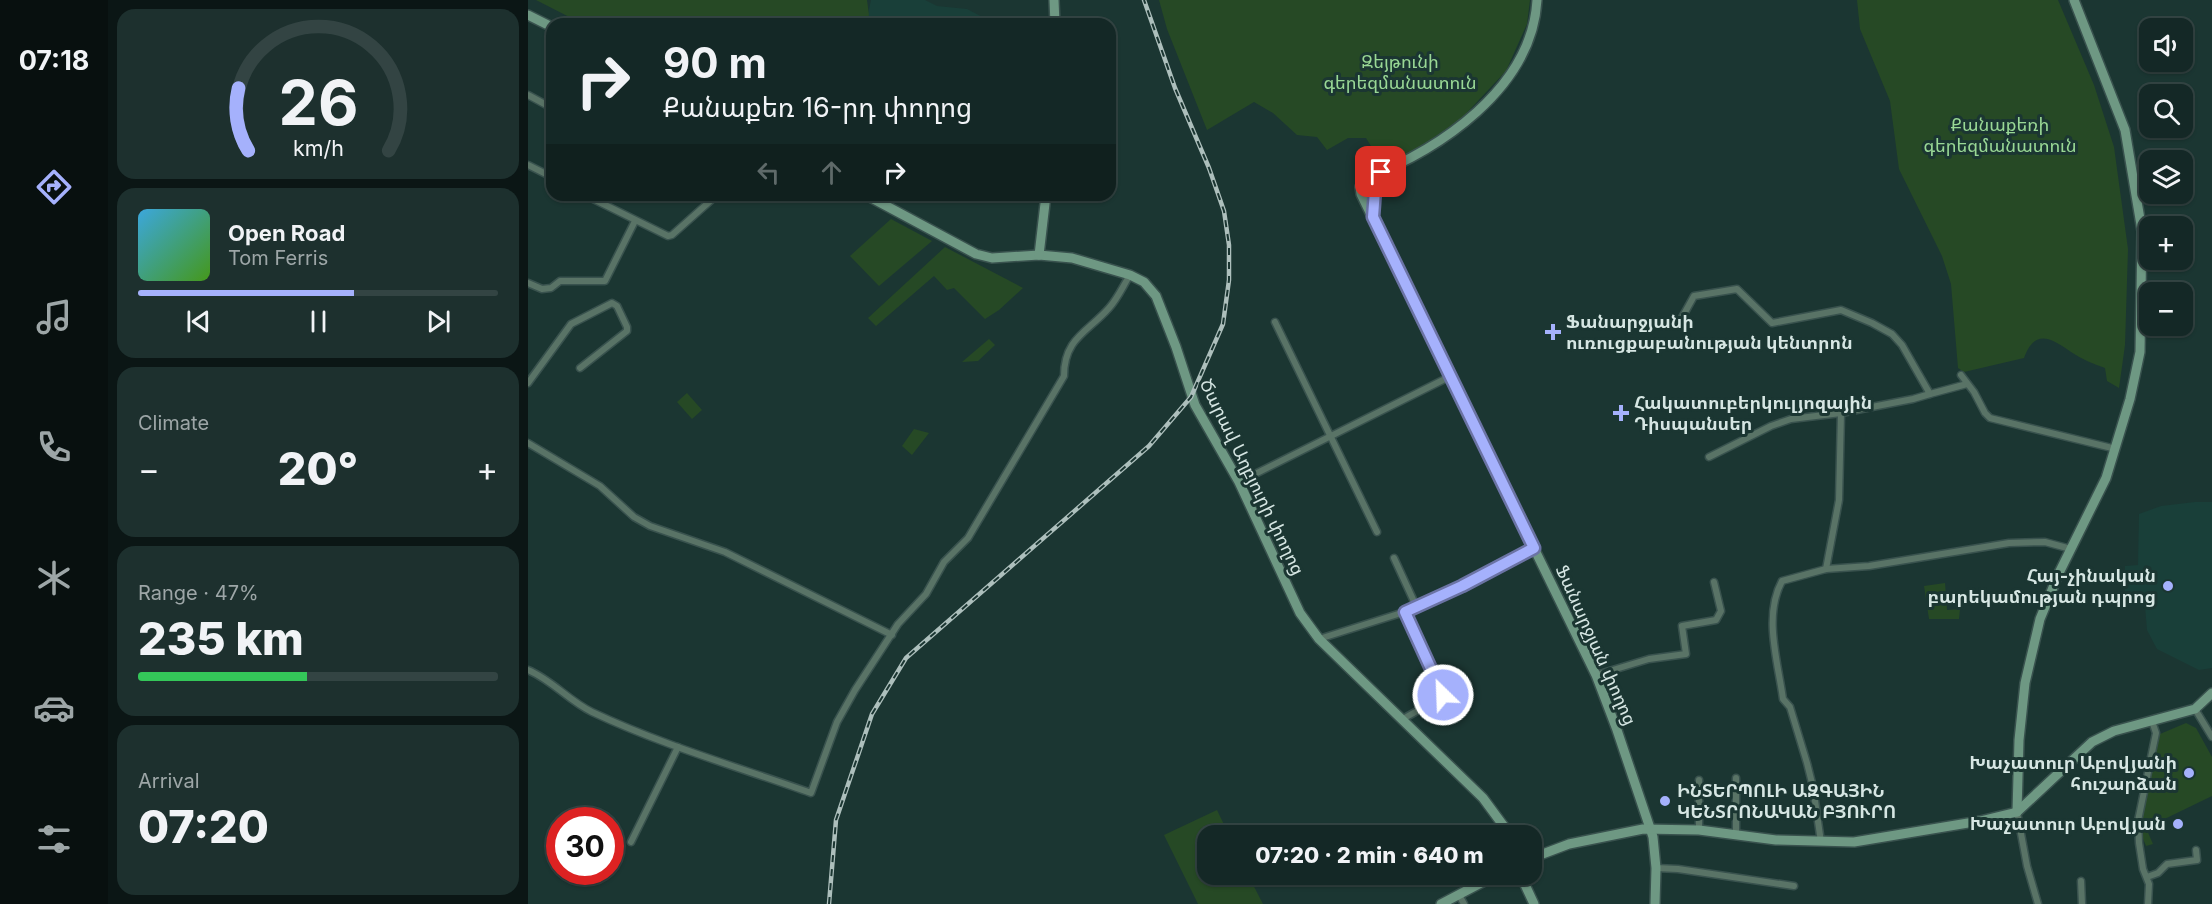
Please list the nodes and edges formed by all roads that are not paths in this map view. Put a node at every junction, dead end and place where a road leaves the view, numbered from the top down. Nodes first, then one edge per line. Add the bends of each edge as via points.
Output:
1 (1054, 0) edge
2 (1537, 0) edge
3 (2076, 0) edge
4 (528, 15) edge
5 (1055, 18) edge
6 (546, 24) edge
7 (528, 95) edge
8 (546, 105) edge
9 (528, 165) edge
10 (1381, 172) junction
11 (546, 174) edge
12 (597, 201) edge
13 (710, 201) edge
14 (877, 201) edge
15 (1045, 201) edge
16 (1373, 217) junction
17 (635, 220) junction
18 (1039, 255) junction
19 (1130, 275) junction
20 (528, 283) edge
21 (1275, 322) dead end
22 (1680, 323) dead end
23 (580, 368) dead end
24 (1961, 375) dead end
25 (1449, 377) junction
26 (528, 383) edge
27 (1967, 384) junction
28 (1930, 394) junction
29 (1841, 413) junction
30 (1330, 436) junction
31 (528, 443) edge
32 (2116, 449) junction
33 (1708, 457) dead end
34 (1239, 482) junction
35 (1377, 532) dead end
36 (1534, 548) junction
37 (2071, 549) junction
38 (1394, 558) dead end
39 (1826, 569) junction
40 (1714, 582) dead end
41 (1417, 608) junction
42 (1405, 612) junction
43 (892, 635) junction
44 (1318, 639) junction
45 (528, 670) edge
46 (1596, 675) junction
47 (2212, 693) edge
48 (2195, 710) junction
49 (1401, 720) junction
50 (2152, 721) junction
51 (2212, 737) edge
52 (678, 747) junction
53 (1736, 778) dead end
54 (1699, 780) dead end
55 (2018, 810) junction
56 (1503, 825) edge
57 (1651, 829) junction
58 (1699, 830) junction
59 (1737, 835) junction
60 (631, 842) dead end
61 (1821, 842) junction
62 (2196, 850) dead end
63 (1542, 854) edge
64 (1656, 868) junction
65 (2147, 877) junction
66 (2081, 881) dead end
67 (1478, 885) edge
68 (1525, 885) edge
69 (1794, 886) dead end
70 (1460, 895) junction
71 (1441, 904) edge
72 (1464, 904) edge
73 (1534, 904) edge
74 (1655, 904) edge
75 (2038, 904) edge
76 (2082, 904) edge
77 (2148, 904) edge

1 - 5 street
2 - 10 street, Ֆանարջյան փողոց via 1524,51 1484,104 1460,127 1421,154
3 - 32 street via 2125,130 2142,231 2140,352
3 - 55 street via 2127,128 2141,202 2145,237 2142,352 2133,400 2109,479 2062,573 2032,659
4 - 6 street
7 - 8 street
9 - 11 street
10 - 16 street
10 - 16 street, Ֆանարջյան փողոց via 1364,179 1360,187
12 - 17 street
13 - 17 street via 670,236
14 - 18 street, Ծարավ Աղբյուրի փողոց via 976,254 992,258
15 - 18 street
16 - 25 street, Ֆանարջյան փողոց
17 - 20 street via 605,281 560,281 542,290
18 - 19 street, Ծարավ Աղբյուրի փողոց via 1072,258
19 - 34 street, Ծարավ Աղբյուրի փողոց via 1144,282 1156,296 1195,405
19 - 43 street via 1109,309 1086,328 1065,355 1064,376 968,538 944,562 926,594 907,612
21 - 30 street
22 - 28 street via 1694,296 1737,289 1772,323 1841,310 1892,334
23 - 26 street via 627,331 612,303 571,324
24 - 27 street
25 - 30 street
25 - 36 street, Ֆանարջյան փողոց
27 - 28 street
27 - 32 street via 1985,413 1996,421
28 - 29 street
29 - 33 street via 1791,419
29 - 39 street via 1839,500
30 - 34 street
30 - 35 street
31 - 43 street via 600,486 650,526 725,552
32 - 37 street
34 - 44 street, Ծարավ Աղբյուրի փողոց via 1300,614
36 - 41 street
36 - 46 street, Ֆանարջյան փողոց
37 - 39 street via 2045,542 2008,543 1869,566
37 - 55 street via 2040,619 2029,660 2019,740
38 - 41 street
39 - 61 street via 1782,581 1773,629 1783,699 1790,707 1807,763
40 - 46 street via 1721,611 1716,620 1682,626 1686,654 1649,659
41 - 42 street
42 - 44 street
42 - 49 street via 1443,693
43 - 52 street via 837,722 811,793
44 - 49 street, Ծարավ Աղբյուրի փողոց
45 - 52 street via 591,712
46 - 57 street, Ֆանարջյան փողոց
47 - 48 street
48 - 50 street
48 - 51 street
49 - 56 street, Ծարավ Աղբյուրի փողոց via 1483,798
50 - 55 street via 2114,731 2092,742
50 - 65 street via 2156,733 2138,822
52 - 60 street
53 - 59 street
54 - 58 street
55 - 61 street via 1980,821 1854,842
55 - 75 street
57 - 58 street
57 - 63 street via 1569,844
57 - 64 street, Ֆանարջյան փողոց
58 - 59 street
59 - 61 street
62 - 65 street via 2197,860 2167,864
64 - 69 street
64 - 74 street, Ֆանարջյան փողոց
65 - 77 street
66 - 76 street
67 - 70 street
68 - 73 street
70 - 71 street
70 - 72 street

